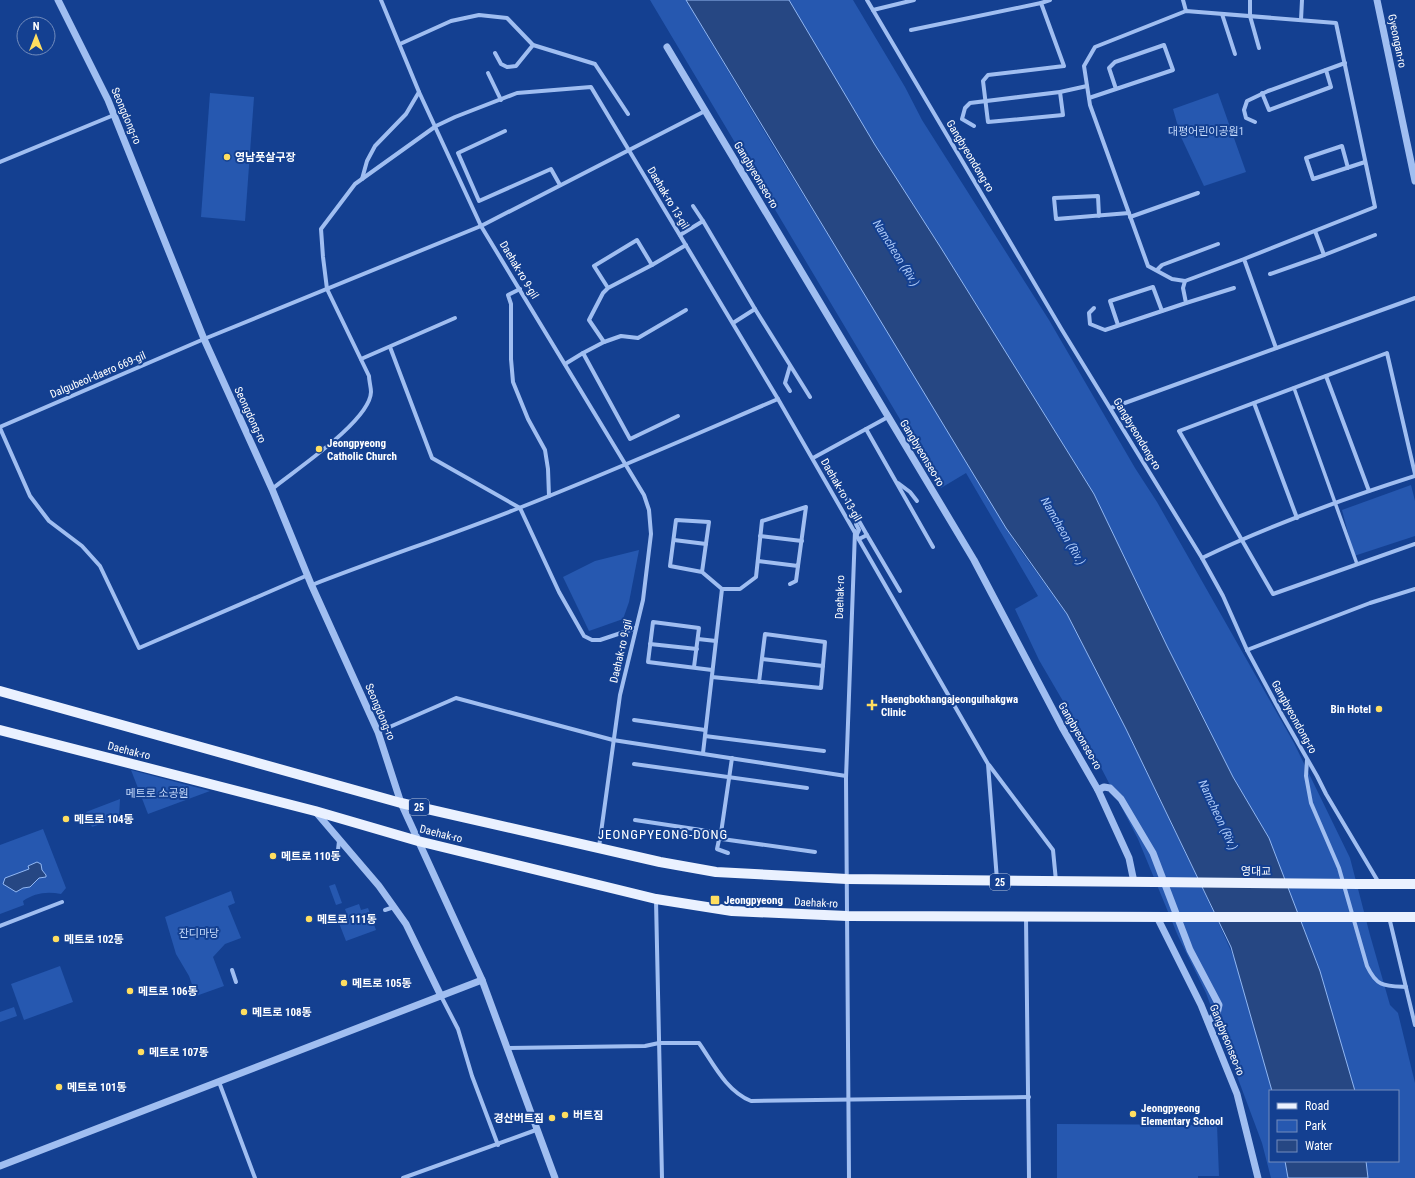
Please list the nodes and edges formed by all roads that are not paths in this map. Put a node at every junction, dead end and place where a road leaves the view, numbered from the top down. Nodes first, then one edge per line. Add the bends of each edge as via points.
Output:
1 (58, 0) edge
2 (381, 0) edge
3 (867, 0) edge
4 (914, 0) edge
5 (1050, 0) edge
6 (1184, 0) edge
7 (1250, 0) edge
8 (1302, 0) edge
9 (1377, 0) edge
10 (1041, 3) junction
11 (873, 10) junction
12 (1186, 12) junction
13 (1222, 14) junction
14 (1250, 16) junction
15 (1301, 20) junction
16 (911, 30) dead end
17 (400, 44) junction
18 (533, 45) junction
19 (667, 47) dead end
20 (1259, 48) dead end
21 (495, 53) dead end
22 (1235, 54) dead end
23 (1344, 63) junction
24 (1326, 70) junction
25 (488, 73) dead end
26 (1087, 86) junction
27 (1116, 89) junction
28 (419, 92) junction
29 (1060, 92) junction
30 (1262, 93) junction
31 (1089, 98) junction
32 (501, 100) junction
33 (986, 101) junction
34 (705, 111) junction
35 (628, 114) dead end
36 (114, 115) junction
37 (1256, 122) dead end
38 (436, 126) junction
39 (974, 126) dead end
40 (505, 131) dead end
41 (629, 150) junction
42 (0, 162) edge
43 (1366, 162) junction
44 (1348, 168) junction
45 (362, 179) junction
46 (1415, 181) edge
47 (560, 185) junction
48 (1198, 192) dead end
49 (693, 206) dead end
50 (1130, 215) junction
51 (1098, 216) junction
52 (703, 221) junction
53 (481, 226) junction
54 (1315, 231) junction
55 (680, 235) junction
56 (1375, 235) dead end
57 (1218, 244) dead end
58 (686, 245) junction
59 (1324, 255) junction
60 (1244, 259) junction
61 (652, 264) junction
62 (1157, 270) junction
63 (1270, 274) dead end
64 (1185, 281) junction
65 (608, 288) junction
66 (1234, 288) dead end
67 (327, 289) junction
68 (520, 289) junction
69 (1415, 298) edge
70 (1186, 303) junction
71 (1094, 308) dead end
72 (755, 309) junction
73 (686, 310) dead end
74 (1162, 311) junction
75 (455, 318) dead end
76 (733, 323) junction
77 (1118, 325) junction
78 (204, 339) junction
79 (604, 342) junction
80 (390, 347) junction
81 (1276, 348) junction
82 (583, 353) junction
83 (361, 359) junction
84 (565, 364) junction
85 (790, 366) junction
86 (1326, 376) junction
87 (1294, 388) junction
88 (790, 391) dead end
89 (810, 397) dead end
90 (778, 399) junction
91 (1254, 403) junction
92 (1111, 408) junction
93 (678, 416) dead end
94 (888, 417) junction
95 (0, 427) edge
96 (866, 429) junction
97 (813, 458) junction
98 (625, 466) junction
99 (831, 472) dead end
100 (1415, 475) edge
101 (896, 482) junction
102 (272, 489) junction
103 (1369, 491) junction
104 (549, 496) junction
105 (917, 501) dead end
106 (1336, 504) junction
107 (520, 508) junction
108 (1297, 518) junction
109 (856, 524) dead end
110 (856, 533) junction
111 (867, 535) junction
112 (760, 536) junction
113 (859, 539) junction
114 (1241, 539) junction
115 (674, 540) junction
116 (802, 541) junction
117 (706, 544) junction
118 (1415, 544) edge
119 (933, 547) dead end
120 (1202, 558) junction
121 (758, 561) junction
122 (1357, 564) junction
123 (798, 566) junction
124 (702, 572) junction
125 (308, 575) junction
126 (790, 584) dead end
127 (312, 585) junction
128 (722, 589) junction
129 (1415, 589) edge
130 (900, 591) dead end
131 (636, 628) junction
132 (698, 639) junction
133 (716, 641) junction
134 (650, 644) junction
135 (697, 650) junction
136 (1247, 650) junction
137 (762, 659) junction
138 (823, 666) junction
139 (694, 667) junction
140 (712, 670) junction
141 (712, 677) junction
142 (759, 682) junction
143 (0, 691) edge
144 (634, 720) dead end
145 (0, 730) edge
146 (705, 730) junction
147 (378, 732) junction
148 (704, 736) junction
149 (614, 740) junction
150 (824, 751) dead end
151 (703, 754) junction
152 (732, 758) junction
153 (1307, 758) junction
154 (634, 764) dead end
155 (988, 764) junction
156 (846, 776) junction
157 (729, 777) junction
158 (807, 788) dead end
159 (1098, 790) junction
160 (401, 803) junction
161 (315, 811) junction
162 (634, 820) dead end
163 (721, 833) junction
164 (338, 839) junction
165 (418, 841) junction
166 (599, 847) junction
167 (338, 850) dead end
168 (815, 852) dead end
169 (728, 853) dead end
170 (847, 879) junction
171 (1056, 881) junction
172 (997, 882) junction
173 (1134, 882) junction
174 (1154, 882) joint
175 (1380, 884) junction
176 (1415, 884) edge
177 (656, 899) junction
178 (62, 902) dead end
179 (394, 907) junction
180 (385, 910) dead end
181 (848, 916) junction
182 (1026, 917) junction
183 (1157, 917) junction
184 (1388, 917) junction
185 (1415, 917) edge
186 (0, 926) edge
187 (232, 970) dead end
188 (482, 980) junction
189 (236, 982) dead end
190 (1406, 987) junction
191 (441, 996) junction
192 (1208, 1021) junction
193 (1415, 1026) edge
194 (659, 1043) junction
195 (507, 1048) junction
196 (219, 1082) junction
197 (1029, 1097) junction
198 (849, 1099) junction
199 (536, 1130) junction
200 (498, 1145) junction
201 (0, 1166) edge
202 (255, 1178) edge
203 (403, 1178) edge
204 (555, 1178) edge
205 (662, 1178) edge
206 (849, 1178) edge
207 (1029, 1178) edge
208 (1258, 1178) edge

1 - 36 street, Seongdong-ro
2 - 17 street, Daehak-ro 9-gil
3 - 11 street, Gangbyeondong-ro
4 - 11 street
5 - 10 street
6 - 12 street
7 - 14 street
8 - 15 street
9 - 46 street, Gyeongan-ro
10 - 16 street
10 - 33 street via 1064,66 988,75 983,81
11 - 92 street, Gangbyeondong-ro
12 - 13 street
12 - 26 street via 1095,47 1084,66
13 - 14 street
13 - 22 street
14 - 15 street
14 - 20 street
15 - 23 street via 1336,23
17 - 18 street via 451,21 479,15 507,18
17 - 28 street, Daehak-ro 9-gil
18 - 21 street via 516,66 507,67 500,64
18 - 35 street via 595,64
19 - 34 street, Gangbyeonseo-ro
23 - 24 street
23 - 43 street
24 - 30 street
24 - 30 street via 1331,87 1269,110
25 - 32 street
26 - 29 street
26 - 31 street
27 - 27 street via 1172,70 1164,44 1115,62 1109,68
27 - 31 street
28 - 38 street, Daehak-ro 9-gil
28 - 45 street via 406,114 375,146
29 - 33 street
29 - 33 street via 1063,115 988,122
30 - 37 street via 1247,101 1244,110 1246,118
31 - 50 street
32 - 38 street, Daehak-ro 13-gil
32 - 41 street, Daehak-ro 13-gil via 517,94 591,87
33 - 39 street via 970,103 965,108 962,118
34 - 41 street, Dalgubeol-daero 669-gil
34 - 94 street, Gangbyeonseo-ro
36 - 42 street
36 - 78 street, Seongdong-ro
38 - 45 street, Daehak-ro 13-gil
38 - 53 street, Daehak-ro 9-gil
40 - 47 street via 458,152 479,201 551,169
41 - 47 street, Dalgubeol-daero 669-gil
41 - 55 street, Daehak-ro 13-gil
43 - 44 street
43 - 54 street via 1375,207
44 - 44 street via 1313,179 1306,158 1342,146
45 - 67 street, Daehak-ro 13-gil via 355,184 321,228
47 - 53 street, Dalgubeol-daero 669-gil
48 - 50 street
49 - 52 street
50 - 51 street
50 - 62 street via 1148,266
51 - 51 street via 1056,219 1054,198 1098,196
52 - 55 street
52 - 72 street
53 - 67 street, Dalgubeol-daero 669-gil
53 - 68 street, Daehak-ro 9-gil
54 - 59 street
54 - 60 street
55 - 58 street, Daehak-ro 13-gil
56 - 59 street
57 - 62 street via 1162,265
58 - 61 street
58 - 76 street, Daehak-ro 13-gil
59 - 63 street
60 - 64 street
60 - 81 street
61 - 65 street
61 - 65 street via 637,240 594,266
62 - 64 street via 1172,279
64 - 70 street via 1182,288
65 - 79 street via 589,320
66 - 70 street
67 - 78 street, Dalgubeol-daero 669-gil
67 - 83 street
68 - 84 street, Daehak-ro 9-gil
68 - 104 street via 508,295 511,304 511,359 514,382 528,419 545,450
69 - 81 street
70 - 74 street
71 - 77 street via 1089,313 1090,324 1105,330
72 - 76 street
72 - 85 street
73 - 79 street via 638,338 621,336
74 - 77 street
74 - 77 street via 1153,287 1146,289 1110,301
75 - 80 street
76 - 90 street, Daehak-ro 13-gil
78 - 95 street, Dalgubeol-daero 669-gil
78 - 102 street, Seongdong-ro
79 - 82 street
80 - 83 street
80 - 107 street via 432,458
81 - 92 street
82 - 84 street
82 - 93 street via 630,439
83 - 102 street via 369,376 371,392 364,410 348,429
84 - 98 street, Daehak-ro 9-gil
85 - 88 street via 786,383
85 - 89 street
86 - 87 street
86 - 100 street via 1387,353
86 - 103 street
87 - 91 street
87 - 106 street
90 - 97 street, Daehak-ro 13-gil
90 - 98 street
91 - 108 street
91 - 114 street via 1179,431
92 - 120 street, Gangbyeondong-ro
94 - 96 street, Daehak-ro 13-gil
94 - 159 street, Gangbyeonseo-ro via 974,560
95 - 125 street via 30,496 49,520 82,546 100,566 139,648
96 - 97 street, Daehak-ro 13-gil
96 - 101 street
97 - 110 street, Daehak-ro 13-gil
98 - 104 street
98 - 131 street, Daehak-ro 9-gil via 644,495 651,530 643,600
99 - 111 street
100 - 103 street
101 - 105 street
101 - 119 street
102 - 125 street, Seongdong-ro
103 - 106 street
104 - 107 street
106 - 108 street
106 - 122 street
107 - 127 street
107 - 131 street via 559,592 584,636 600,640
108 - 114 street
109 - 110 street, Daehak-ro via 859,530
110 - 113 street, Daehak-ro 13-gil
110 - 156 street, Daehak-ro
111 - 113 street
111 - 130 street
112 - 116 street
112 - 116 street via 762,520 806,507
112 - 121 street
113 - 155 street, Daehak-ro 13-gil
114 - 120 street
114 - 122 street via 1273,594
115 - 117 street
115 - 117 street via 676,520 709,522
115 - 124 street via 670,566
116 - 123 street
117 - 124 street
118 - 122 street
120 - 136 street, Gangbyeondong-ro via 1223,596
121 - 123 street
121 - 128 street via 756,577 740,589
123 - 126 street via 796,581
124 - 128 street
125 - 127 street, Seongdong-ro
127 - 147 street, Seongdong-ro
128 - 133 street
129 - 136 street via 1370,603
131 - 149 street, Daehak-ro 9-gil via 620,695
132 - 133 street
132 - 134 street via 699,628 653,622
132 - 135 street
133 - 140 street
134 - 135 street
134 - 139 street via 648,662
135 - 139 street
136 - 153 street, Gangbyeondong-ro
137 - 138 street
137 - 138 street via 765,634 825,642
137 - 142 street
138 - 142 street via 821,688
139 - 140 street
140 - 141 street
141 - 142 street
141 - 146 street
143 - 160 main road, Daehak-ro / 25
144 - 146 street
145 - 161 main road, Daehak-ro
146 - 148 street
147 - 149 street via 456,698
147 - 160 street, Seongdong-ro
148 - 150 street
148 - 151 street
149 - 151 street
149 - 166 street, Daehak-ro 9-gil
151 - 152 street
152 - 156 street
152 - 157 street
153 - 175 street, Gangbyeondong-ro
153 - 190 street via 1306,776 1311,803 1339,868 1367,966 1373,979 1381,985
154 - 157 street
155 - 171 street, Daehak-ro 13-gil via 1053,850
155 - 172 street
156 - 170 street, Daehak-ro
157 - 158 street
157 - 163 street
159 - 173 street, Gangbyeonseo-ro via 1129,858
159 - 192 street via 1110,788 1120,799 1153,853 1190,950 1219,1005 1217,1014
160 - 165 street, Seongdong-ro
160 - 166 main road, Daehak-ro / 25
161 - 164 street
161 - 165 main road, Daehak-ro
162 - 163 street
163 - 168 street via 722,839
163 - 169 street via 717,849
164 - 167 street
164 - 179 street
165 - 177 main road, Daehak-ro
165 - 188 street, Seongdong-ro
166 - 170 main road, Daehak-ro / 25 via 716,872
170 - 172 main road, Daehak-ro / 25
170 - 181 street, Daehak-ro
171 - 172 main road, Daehak-ro / 25
171 - 173 main road, Daehak-ro / 25
173 - 174 main road, Daehak-ro / 25
174 - 175 main road, 영대교 / 25, bridge
175 - 176 main road, 25
177 - 181 main road, Daehak-ro via 732,911
177 - 194 street
178 - 186 street
179 - 180 street
179 - 191 street via 406,924
181 - 182 main road
181 - 198 street
182 - 183 main road
182 - 197 street
183 - 184 main road, bridge
183 - 192 street, Gangbyeonseo-ro
184 - 185 main road
184 - 190 street
187 - 189 street
188 - 191 street
188 - 195 street, Seongdong-ro
190 - 193 street
191 - 196 street
191 - 200 street via 458,1029 472,1076
192 - 208 street, Gangbyeonseo-ro via 1237,1094
194 - 195 street via 645,1046
194 - 198 street via 699,1042 729,1086 751,1101
194 - 205 street
195 - 199 street, Seongdong-ro
196 - 201 street
196 - 202 street
197 - 198 street
197 - 207 street
198 - 206 street
199 - 200 street
199 - 204 street, Seongdong-ro
200 - 203 street

